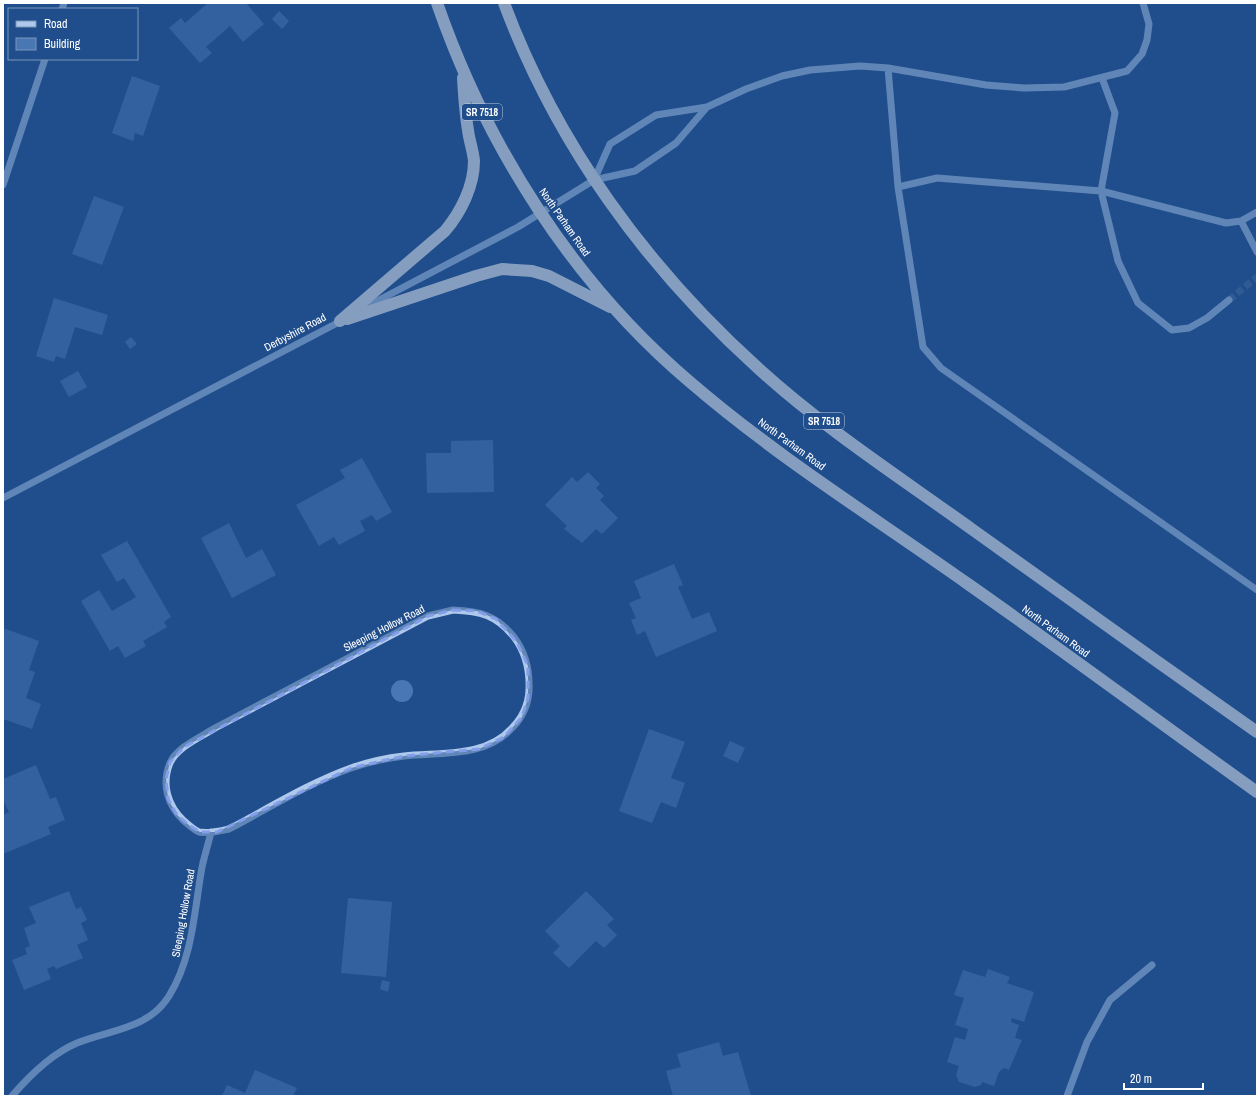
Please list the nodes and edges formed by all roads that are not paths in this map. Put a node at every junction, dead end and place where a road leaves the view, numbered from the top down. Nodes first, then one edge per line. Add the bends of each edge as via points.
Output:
1 (437, 3) edge
2 (504, 3) edge
3 (1143, 3) edge
4 (45, 60) edge
5 (888, 68) junction
6 (462, 69) junction
7 (1102, 78) junction
8 (707, 107) junction
9 (594, 180) junction
10 (3, 185) edge
11 (898, 187) junction
12 (1101, 191) junction
13 (1257, 212) edge
14 (541, 213) junction
15 (1241, 221) junction
16 (1257, 252) edge
17 (1229, 300) tunnel mouth
18 (616, 309) junction
19 (340, 321) junction
20 (3, 498) edge
21 (1257, 590) edge
22 (1257, 732) edge
23 (1257, 792) edge
24 (211, 832) junction
25 (1152, 965) dead end
26 (12, 1096) edge
27 (1067, 1096) edge

1 - 6 highway, North Parham Road / SR 7518
2 - 9 highway, SR 7518 via 534,74 561,126
3 - 7 street via 1149,24 1142,54 1128,71
4 - 10 street
5 - 7 street via 986,85 1024,88 1064,87
5 - 8 street via 860,66 810,70 782,76
5 - 11 street
6 - 14 highway, North Parham Road / SR 7518 via 516,173
6 - 19 highway via 474,161 468,191 455,220
7 - 12 street via 1116,114
8 - 9 street via 676,143 635,171
8 - 9 street via 656,116 610,144
9 - 14 street, Derbyshire Road
9 - 22 highway, SR 7518 via 627,225 694,305 754,364 797,400 886,467
11 - 12 street via 937,178
11 - 21 street via 923,347 941,368
12 - 15 street via 1226,222
12 - 17 street via 1118,261 1138,303 1172,330 1189,328 1207,318
13 - 15 street
14 - 18 highway, North Parham Road / SR 7518 via 576,262
14 - 19 street, Derbyshire Road
15 - 16 street
18 - 19 highway via 549,276 532,271 502,269
18 - 23 highway, North Parham Road / SR 7518 via 689,382 766,442 969,584
19 - 20 street, Derbyshire Road
24 - 24 street, Sleeping Hollow Road via 200,832 190,826 177,815 168,799 166,780 170,762 184,747 215,728 428,616 453,610 477,611 496,619 517,642 530,675 528,698 522,717 504,737 479,749 404,756 351,768 230,829
24 - 26 street, Sleeping Hollow Road via 201,871 186,960 169,997 157,1010 136,1025 77,1043 56,1054 26,1079
25 - 27 street via 1110,1000 1087,1042

